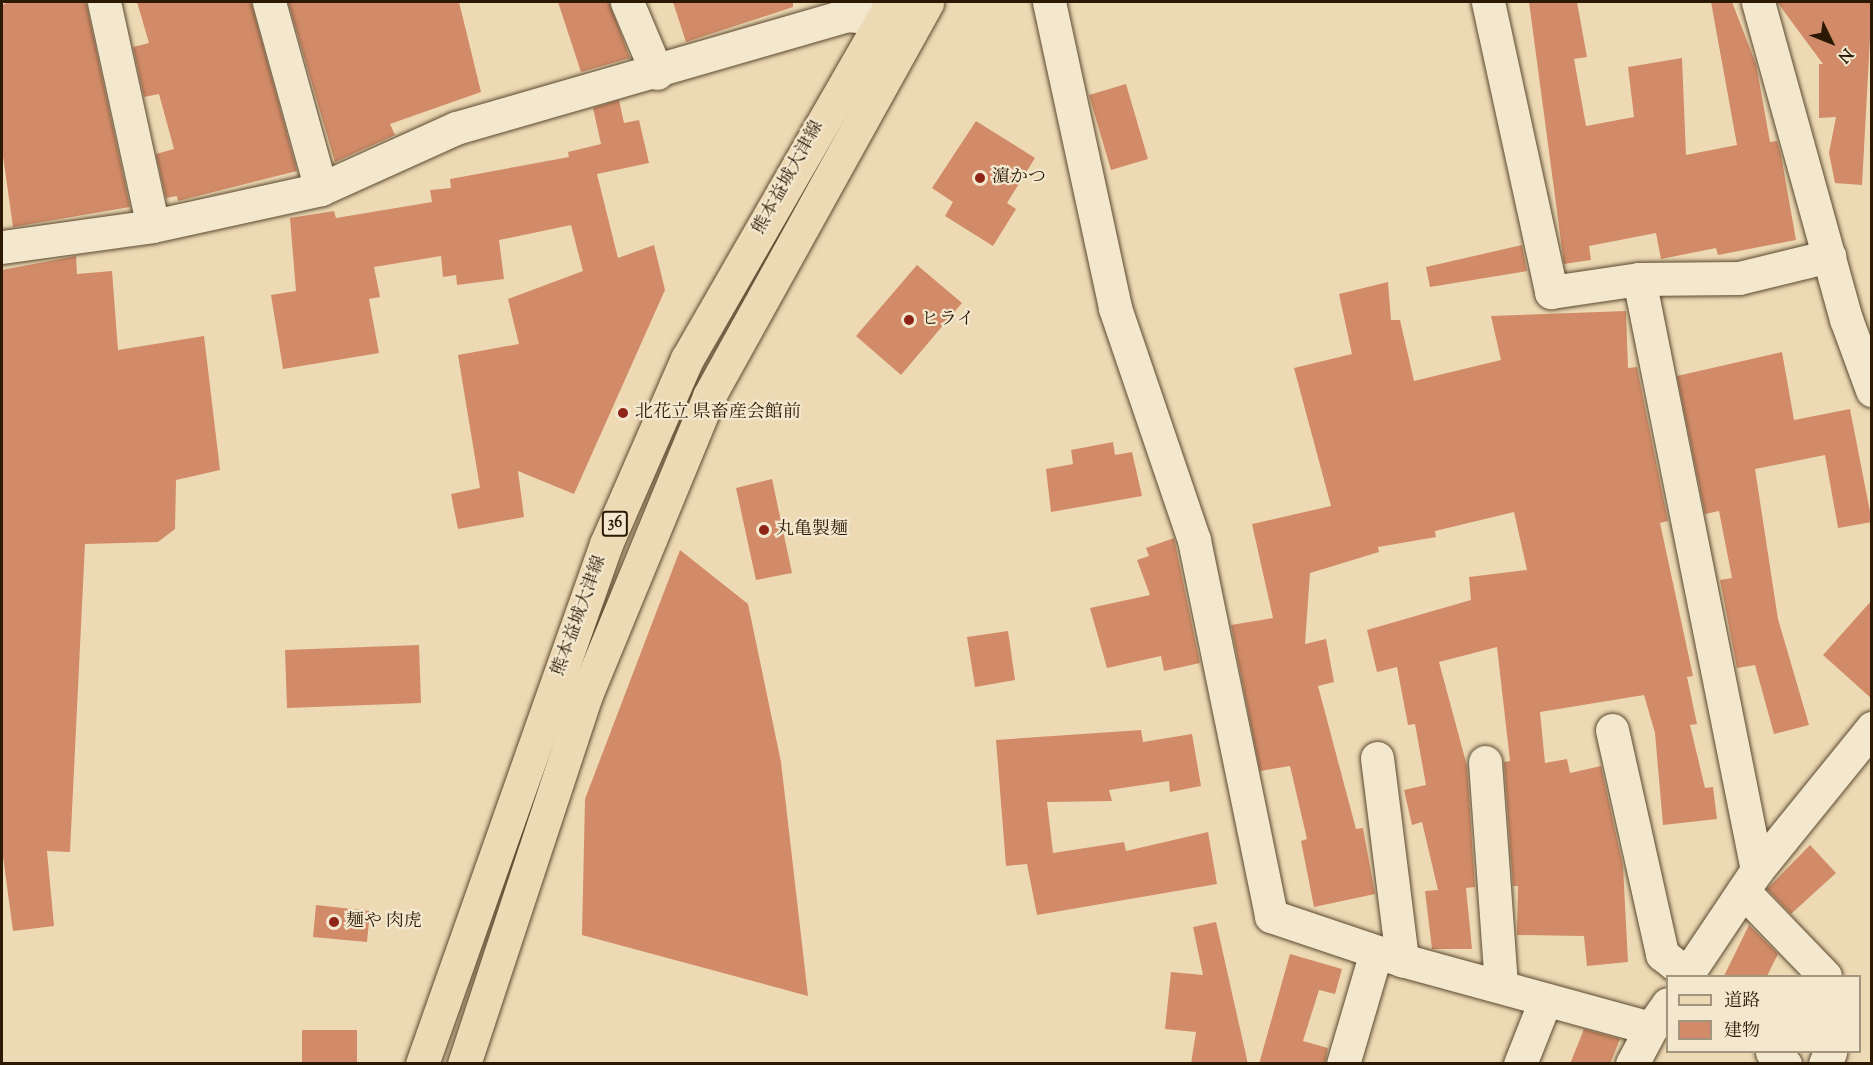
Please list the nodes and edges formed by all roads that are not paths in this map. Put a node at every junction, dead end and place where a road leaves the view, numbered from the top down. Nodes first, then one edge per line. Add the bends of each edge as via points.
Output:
1 (105, 2) edge
2 (269, 2) edge
3 (627, 2) edge
4 (1049, 2) edge
5 (1488, 2) edge
6 (1758, 2) edge
7 (902, 9) edge
8 (657, 73) junction
9 (321, 189) junction
10 (153, 226) junction
11 (2, 247) edge
12 (1829, 256) junction
13 (1639, 279) junction
14 (1859, 318) edge
15 (1872, 390) edge
16 (1872, 728) edge
17 (1612, 730) dead end
18 (1377, 758) dead end
19 (1485, 762) dead end
20 (1750, 880) junction
21 (1389, 956) junction
22 (1687, 975) edge
23 (1689, 975) edge
24 (1824, 975) edge
25 (1501, 984) junction
26 (1545, 1001) junction
27 (1659, 1016) edge
28 (1773, 1053) edge
29 (422, 1064) edge
30 (464, 1064) edge
31 (1343, 1064) edge
32 (1520, 1064) edge
33 (1632, 1064) edge
34 (1785, 1064) edge

1 - 10 street
2 - 9 street
3 - 8 street
4 - 21 street via 1115,308 1194,540 1271,916
5 - 13 street via 1551,292
6 - 12 street
7 - 8 street via 847,15
7 - 29 main road, 熊本益城大津線 / 36 via 687,359 602,555
7 - 30 main road, 熊本益城大津線 / 36 via 672,483 586,695
8 - 9 street via 456,128
9 - 10 street
10 - 11 street
12 - 13 street via 1739,278
12 - 14 street
13 - 20 street
14 - 15 street
16 - 20 street
17 - 22 street via 1662,954
18 - 21 street
19 - 25 street
20 - 23 street
20 - 24 street
21 - 25 street
21 - 31 street
25 - 26 street
26 - 27 street
26 - 32 street
27 - 33 street
28 - 34 street

